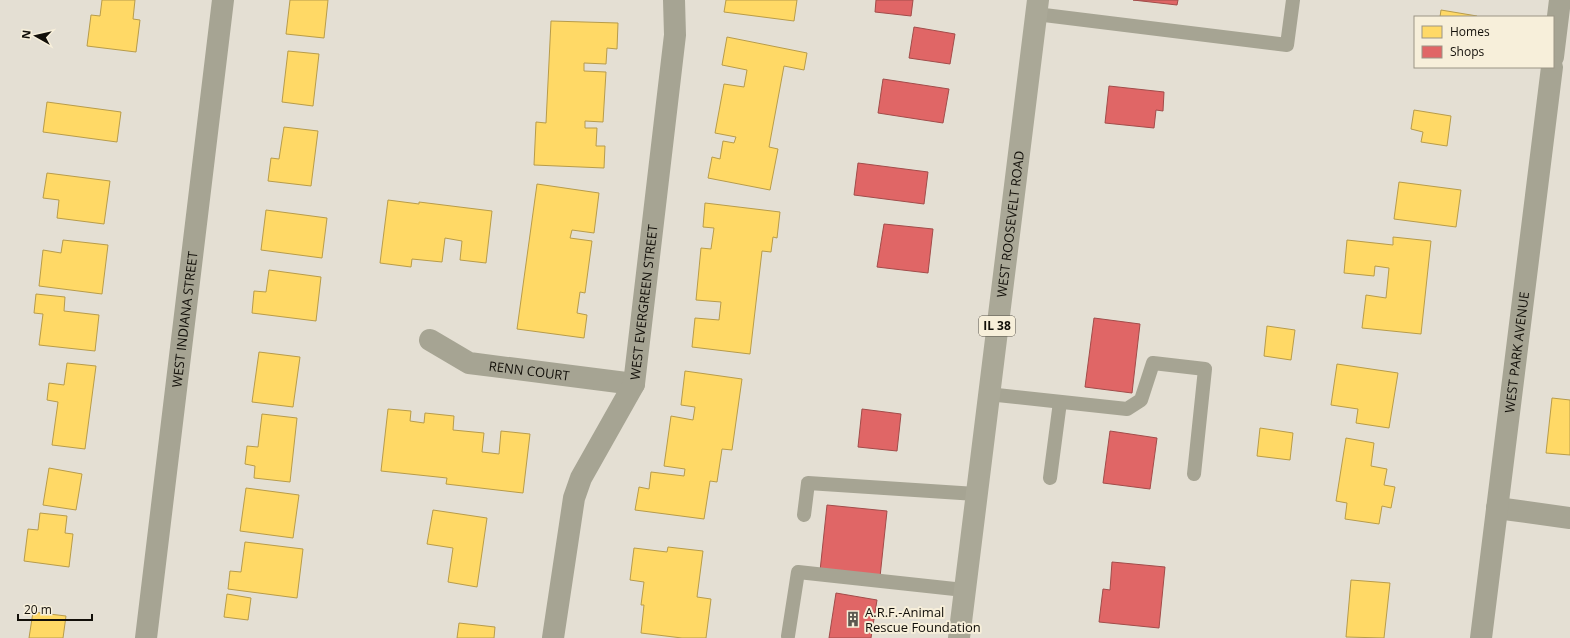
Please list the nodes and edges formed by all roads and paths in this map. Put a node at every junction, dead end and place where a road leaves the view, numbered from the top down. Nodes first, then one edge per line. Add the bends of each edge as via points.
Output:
1 (222, 0) edge
2 (674, 0) edge
3 (1293, 0) edge
4 (1560, 0) edge
5 (1037, 7) edge
6 (1554, 49) edge
7 (1552, 68) edge
8 (430, 340) dead end
9 (634, 384) junction
10 (988, 394) junction
11 (1060, 402) junction
12 (1194, 474) dead end
13 (1050, 478) dead end
14 (976, 494) junction
15 (1497, 508) junction
16 (804, 515) dead end
17 (1570, 518) edge
18 (964, 590) junction
19 (788, 636) dead end
20 (146, 638) edge
21 (553, 638) edge
22 (958, 638) edge
23 (1481, 638) edge

1 - 20 street, WEST INDIANA STREET
2 - 9 street, WEST EVERGREEN STREET via 675,35
3 - 5 lane via 1287,45
4 - 6 street
5 - 10 main road, WEST ROOSEVELT ROAD / IL 38
7 - 15 street, WEST PARK AVENUE
8 - 9 street, RENN COURT via 469,363
9 - 21 street, WEST EVERGREEN STREET via 581,478 574,498
10 - 11 lane
10 - 14 main road, WEST ROOSEVELT ROAD / IL 38
11 - 12 lane via 1127,409 1141,400 1153,363 1205,369
11 - 13 lane
14 - 16 lane via 808,483
14 - 18 main road, WEST ROOSEVELT ROAD / IL 38
15 - 17 street
15 - 23 street, WEST PARK AVENUE
18 - 19 lane via 798,572
18 - 22 main road, WEST ROOSEVELT ROAD / IL 38

